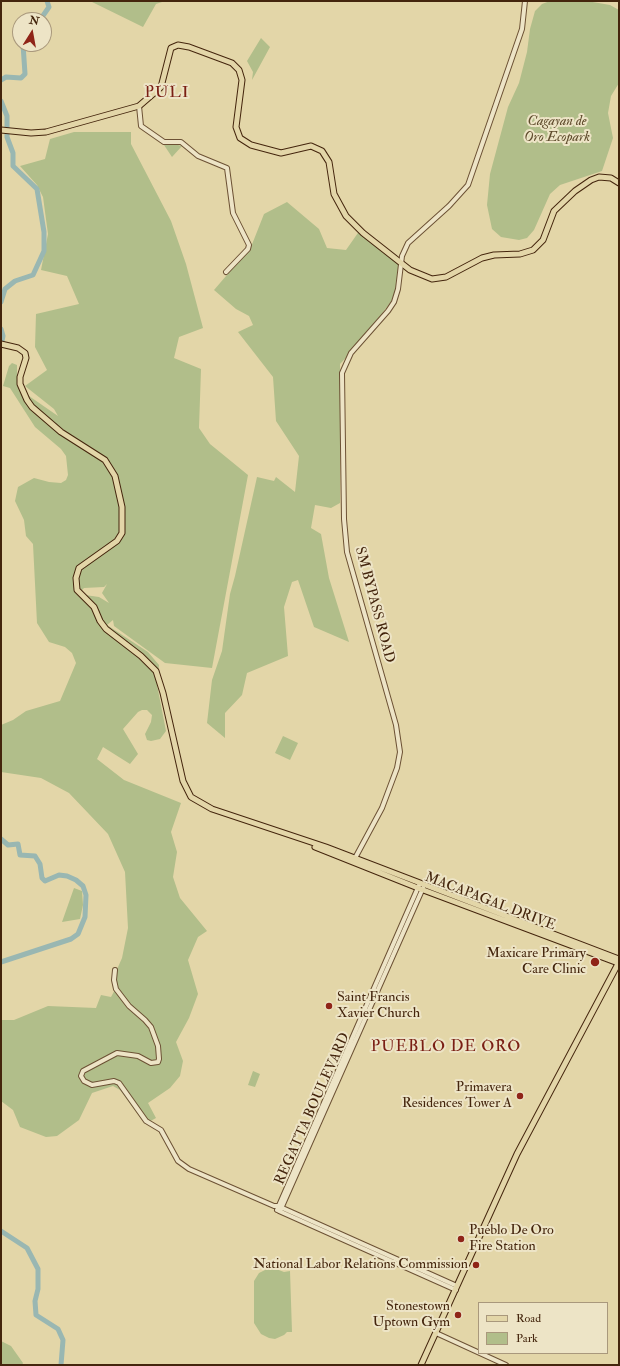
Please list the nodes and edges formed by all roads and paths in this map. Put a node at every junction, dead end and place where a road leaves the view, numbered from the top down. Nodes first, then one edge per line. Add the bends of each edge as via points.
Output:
1 (525, 1) edge
2 (139, 106) junction
3 (1, 130) edge
4 (619, 183) edge
5 (401, 264) junction
6 (226, 272) dead end
7 (1, 344) edge
8 (354, 860) junction
9 (421, 886) junction
10 (619, 961) edge
11 (115, 970) dead end
12 (278, 1208) junction
13 (457, 1288) junction
14 (436, 1334) junction
15 (478, 1353) edge
16 (481, 1354) edge
17 (421, 1365) edge
18 (506, 1365) edge

1 - 5 street, SM BYPASS ROAD via 522,29 468,185 408,242
2 - 3 main road via 46,132
2 - 5 main road via 161,87 168,56 174,46 183,45 232,63 239,70 242,80 236,127 239,137 251,145 276,152 288,152 311,146 322,151 329,162 334,194 342,211 352,223
2 - 6 street via 141,126 164,142 181,142 198,156 227,168 233,213 249,245
4 - 5 main road via 611,178 599,177 575,191 554,211 543,240 530,252 482,258 437,279 422,276
5 - 8 street, SM BYPASS ROAD via 394,302 351,353 344,366 342,379 344,519 348,557 396,725 399,746 399,760 380,815
7 - 8 main road, MACAPAGAL DRIVE via 20,349 26,354 20,384 32,407 61,432 105,460 115,476 122,507 122,533 79,568 76,590 96,608 106,629 156,671 187,793 194,800 212,809
8 - 9 main road, MACAPAGAL DRIVE
9 - 10 main road, MACAPAGAL DRIVE
9 - 12 street, REGATTA BOULEVARD
10 - 13 main road via 517,1154
11 - 12 street via 116,989 151,1027 160,1059 152,1063 138,1056 117,1053 88,1067 82,1073 82,1078 92,1085 119,1083 146,1121 161,1130 183,1166
12 - 13 street
13 - 14 main road
14 - 15 street
14 - 17 main road
16 - 18 street

